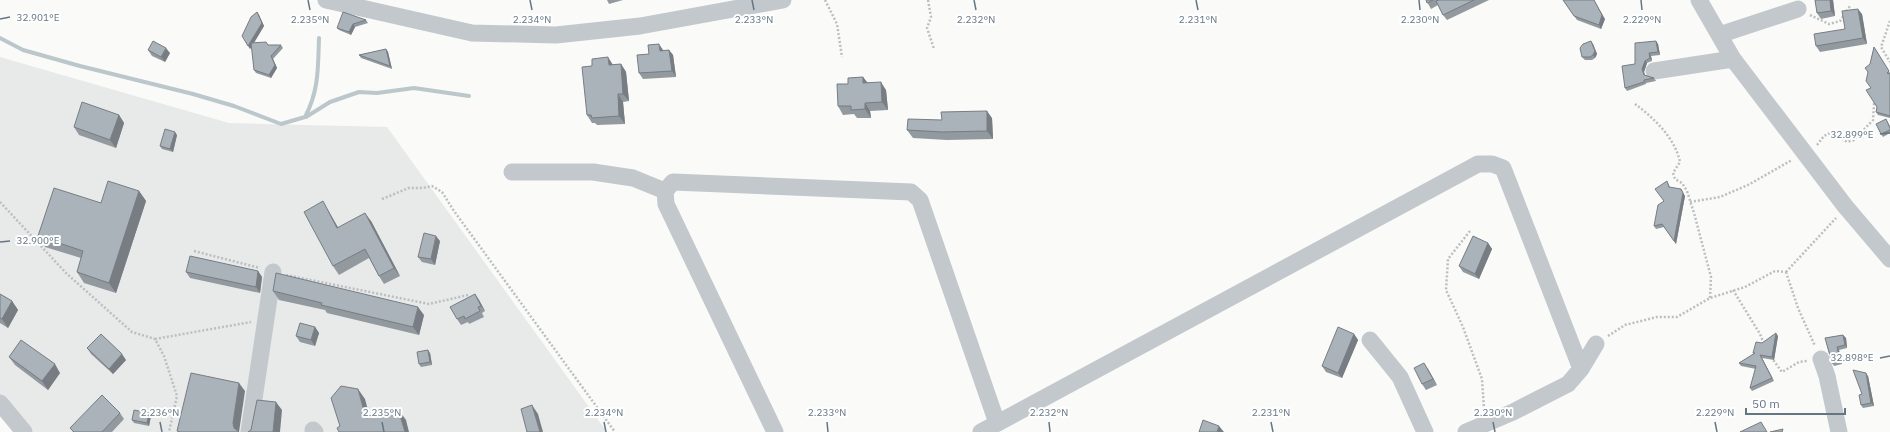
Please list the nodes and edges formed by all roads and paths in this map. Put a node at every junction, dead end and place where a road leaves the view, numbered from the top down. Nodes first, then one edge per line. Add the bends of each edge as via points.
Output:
1 (326, 0) edge
2 (783, 0) edge
3 (825, 0) edge
4 (928, 0) edge
5 (1699, 0) edge
6 (1850, 6) dead end
7 (1798, 9) joint
8 (1890, 21) edge
9 (1719, 35) junction
10 (934, 49) dead end
11 (842, 57) dead end
12 (1733, 59) junction
13 (1890, 62) edge
14 (1654, 71) dead end
15 (1883, 100) edge
16 (1635, 104) dead end
17 (1807, 155) junction
18 (512, 172) dead end
19 (665, 192) junction
20 (382, 199) dead end
21 (0, 202) edge
22 (1690, 202) junction
23 (1845, 206) junction
24 (1470, 231) dead end
25 (194, 251) dead end
26 (1890, 259) edge
27 (273, 272) junction
28 (1786, 272) junction
29 (1733, 290) junction
30 (468, 295) dead end
31 (1710, 298) junction
32 (266, 320) junction
33 (155, 339) junction
34 (1370, 340) dead end
35 (1596, 344) joint
36 (1766, 348) edge
37 (1769, 354) edge
38 (1820, 359) junction
39 (1581, 368) junction
40 (0, 403) edge
41 (997, 423) junction
42 (1484, 423) junction
43 (24, 432) edge
44 (169, 432) edge
45 (249, 432) edge
46 (615, 432) edge
47 (774, 432) edge
48 (981, 432) edge
49 (1425, 432) edge
50 (1466, 432) edge
51 (1839, 432) edge

1 - 2 street via 472,33 556,35 640,26
3 - 11 path via 837,24
4 - 10 path via 931,17 927,28
5 - 9 street
6 - 7 path via 1840,21 1829,24
7 - 9 street
8 - 13 path via 1881,47
9 - 12 street
12 - 14 street
12 - 17 street
15 - 17 path via 1874,104 1873,120 1854,140 1846,142 1832,132 1824,136
16 - 22 path via 1653,117 1678,152 1680,162 1674,174 1675,179 1682,183
17 - 22 path via 1720,197
17 - 23 street
18 - 19 street via 593,172 633,178
19 - 41 street via 673,182 912,192 920,200
19 - 47 street via 666,204
20 - 46 path via 409,188 432,186 442,192
21 - 33 path via 66,273 132,332
22 - 31 path via 1711,277
23 - 26 street
23 - 28 path via 1830,227
24 - 42 path via 1448,259 1446,290 1482,379
25 - 27 path
27 - 30 path via 428,304
27 - 32 street
28 - 29 path via 1775,271 1745,287
28 - 38 path
29 - 31 path
29 - 36 path
31 - 35 path via 1677,317 1657,317 1625,324
32 - 33 path
32 - 45 street
33 - 44 path via 164,356 177,396
34 - 49 street via 1400,377
35 - 39 street
37 - 38 path via 1782,372 1799,362
38 - 51 street via 1827,376
39 - 41 street via 1503,168 1492,164 1478,164
39 - 42 street via 1574,378 1559,390
40 - 43 street
41 - 48 street
42 - 50 street

